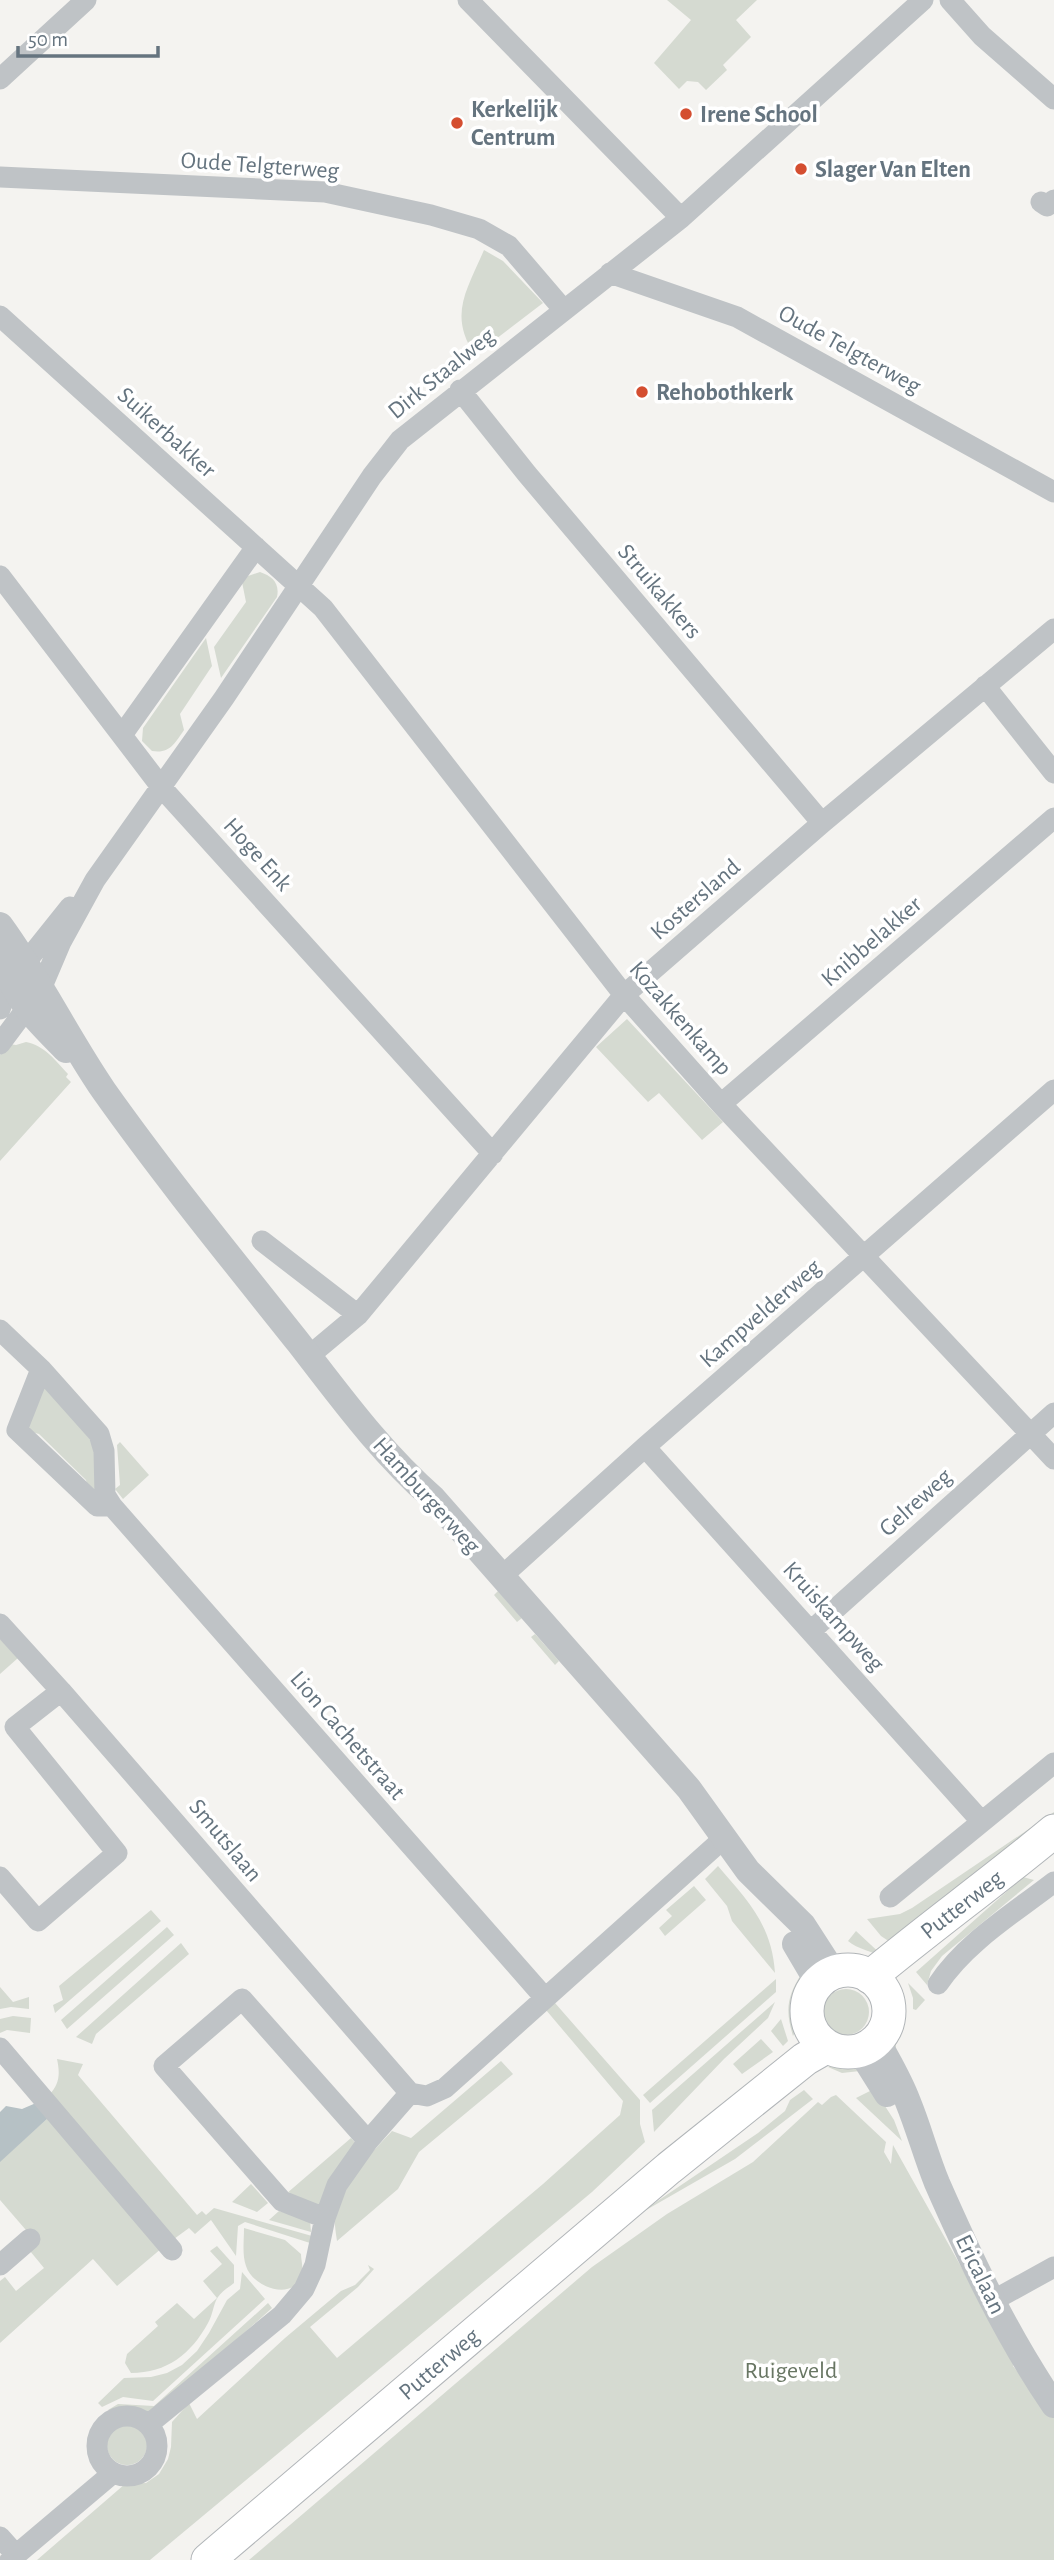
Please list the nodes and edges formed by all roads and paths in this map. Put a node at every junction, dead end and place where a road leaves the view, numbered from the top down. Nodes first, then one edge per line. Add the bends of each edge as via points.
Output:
1 (86, 0) edge
2 (468, 0) edge
3 (923, 0) edge
4 (950, 0) edge
5 (0, 79) edge
6 (1054, 99) edge
7 (0, 177) edge
8 (681, 218) junction
9 (610, 273) junction
10 (563, 309) junction
11 (0, 316) edge
12 (460, 390) junction
13 (1054, 492) edge
14 (256, 547) junction
15 (0, 576) edge
16 (299, 587) junction
17 (1054, 629) edge
18 (985, 686) junction
19 (122, 735) junction
20 (1054, 773) edge
21 (162, 788) junction
22 (1054, 818) edge
23 (822, 823) junction
24 (95, 880) junction
25 (0, 925) edge
26 (13, 958) edge
27 (624, 995) junction
28 (22, 1002) edge
29 (0, 1044) edge
30 (1054, 1090) edge
31 (722, 1104) junction
32 (493, 1154) junction
33 (261, 1241) dead end
34 (864, 1257) junction
35 (358, 1315) junction
36 (0, 1330) edge
37 (309, 1356) junction
38 (41, 1369) junction
39 (1054, 1413) edge
40 (1030, 1433) junction
41 (645, 1447) junction
42 (1054, 1459) edge
43 (112, 1506) junction
44 (501, 1577) junction
45 (0, 1624) edge
46 (812, 1630) junction
47 (61, 1691) junction
48 (1054, 1763) edge
49 (981, 1821) junction
50 (1054, 1831) edge
51 (723, 1839) junction
52 (1050, 1867) edge
53 (0, 1877) edge
54 (890, 1897) dead end
55 (826, 1978) junction
56 (877, 1984) junction
57 (938, 1984) dead end
58 (545, 1998) junction
59 (818, 2038) junction
60 (869, 2045) junction
61 (0, 2048) edge
62 (410, 2093) junction
63 (368, 2141) junction
64 (325, 2218) junction
65 (30, 2239) dead end
66 (172, 2250) dead end
67 (0, 2264) edge
68 (1054, 2267) edge
69 (994, 2300) junction
70 (1054, 2405) edge
71 (149, 2424) junction
72 (113, 2473) junction
73 (0, 2537) edge
74 (13, 2557) edge
75 (208, 2560) edge

1 - 5 street
2 - 8 street
3 - 8 street, Dirk Staalweg
4 - 6 street via 982,36
7 - 10 street, Oude Telgterweg via 325,192 431,215 479,229 509,246
8 - 9 street, Dirk Staalweg
9 - 10 street, Dirk Staalweg
9 - 13 street, Oude Telgterweg via 737,317
10 - 12 street, Dirk Staalweg
11 - 14 street, Suikerbakker
12 - 16 street, Dirk Staalweg via 391,450
12 - 23 street, Struikakkers
14 - 16 street, Suikerbakker
14 - 19 street
15 - 19 street, Hoge Enk
16 - 21 street, Dirk Staalweg
16 - 27 street, Kozakkenkamp via 323,608
17 - 18 street, Kostersland
18 - 20 street
18 - 23 street, Kostersland
19 - 21 street, Hoge Enk
21 - 24 street, Dirk Staalweg
21 - 32 street, Hoge Enk
22 - 31 street, Knibbelakker
23 - 27 street, Kostersland
24 - 26 street, Dirk Staalweg
24 - 28 street, Dirk Staalweg
25 - 26 street, Hamburgerweg
26 - 28 street, Hamburgerweg
26 - 28 street, Hamburgerweg via 10,982
27 - 31 street, Kozakkenkamp
27 - 32 street, Kostersland
28 - 29 street, Dirk Staalweg
28 - 37 street, Hamburgerweg via 102,1088
30 - 34 street, Kampvelderweg
31 - 34 street, Kozakkenkamp
32 - 35 street, Kostersland
33 - 35 street
34 - 40 street, Kozakkenkamp
34 - 41 street, Kampvelderweg
35 - 37 street, Kostersland
36 - 38 street, Lion Cachetstraat
37 - 44 street, Hamburgerweg via 404,1473
38 - 43 street, Lion Cachetstraat via 99,1434 105,1495
38 - 43 street, Lion Cachetstraat via 17,1430 97,1506
39 - 40 street, Gelreweg
40 - 42 street, Kozakkenkamp
40 - 46 street, Gelreweg
41 - 44 street, Kampvelderweg
41 - 46 street, Kruiskampweg
43 - 58 street, Lion Cachetstraat
44 - 51 street, Hamburgerweg via 689,1789
45 - 47 street, Smutslaan
46 - 49 street, Kruiskampweg
47 - 53 street via 15,1727 117,1853 38,1921
47 - 62 street, Smutslaan
48 - 49 street
49 - 54 street
50 - 56 main road, Putterweg via 930,1927
51 - 55 street, Hamburgerweg via 767,1891 778,1917
51 - 58 street
52 - 56 main road, Putterweg
52 - 57 street
55 - 56 main road via 848,1970
55 - 59 main road via 810,1994 807,2006 807,2018
56 - 60 main road via 889,2011 888,2022
58 - 62 street via 445,2088 427,2095
59 - 60 main road via 837,2051
59 - 75 main road, Putterweg via 805,2059 669,2168
60 - 69 street, Ericalaan via 893,2104 919,2137
61 - 66 street
62 - 63 street
63 - 64 street via 337,2186
63 - 64 street via 242,1999 164,2066 282,2201
64 - 71 street via 315,2265 304,2289 282,2315
65 - 67 street
68 - 69 street
69 - 70 street, Ericalaan
71 - 72 street via 158,2445 150,2467 128,2477
71 - 72 street via 128,2415 116,2417 100,2432 99,2458
72 - 74 street
73 - 74 street

